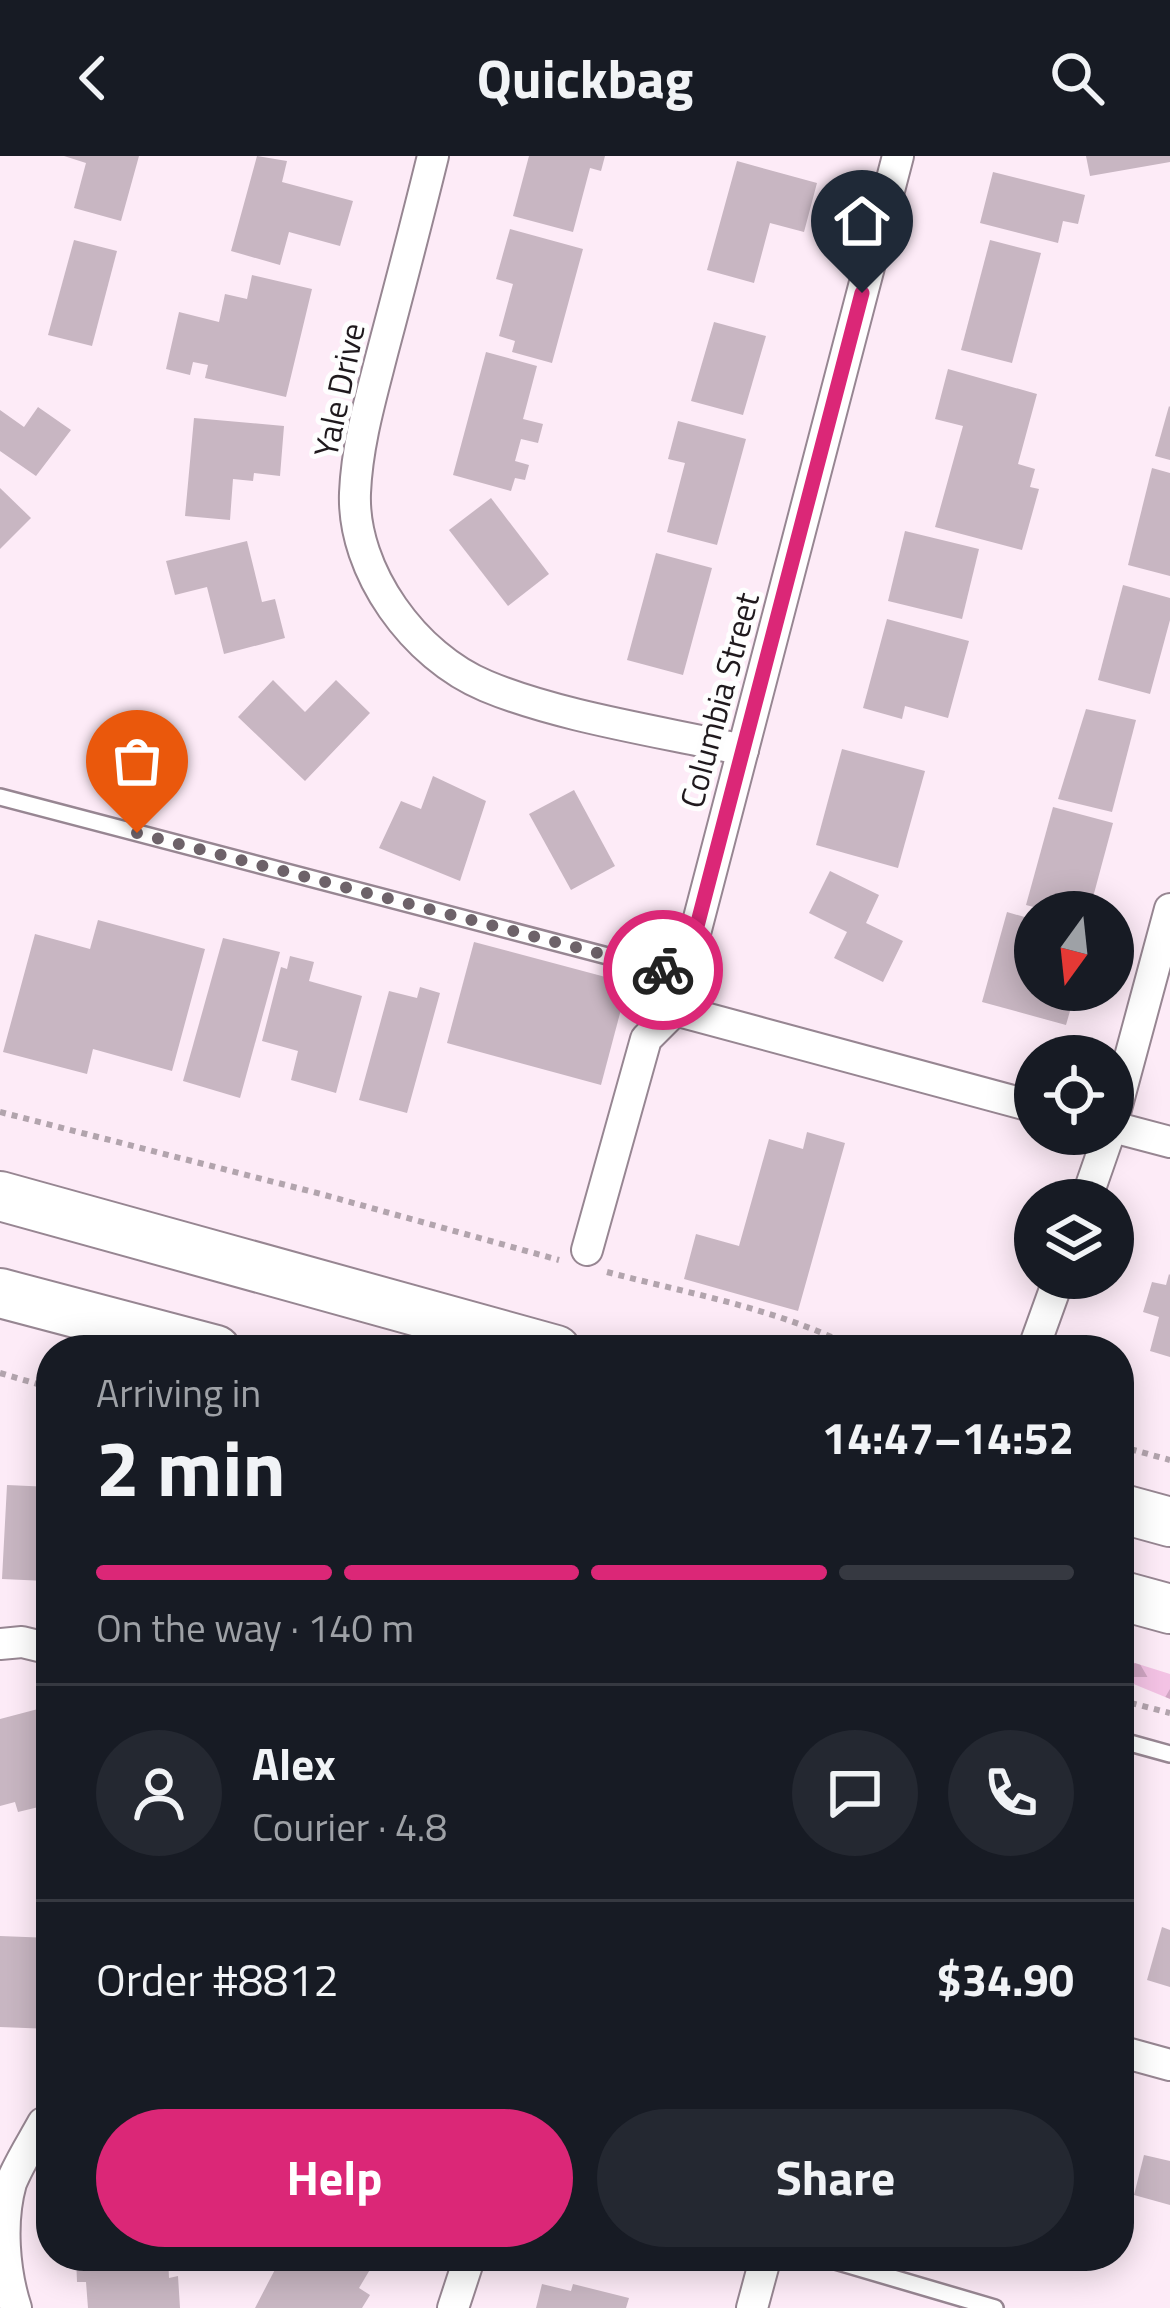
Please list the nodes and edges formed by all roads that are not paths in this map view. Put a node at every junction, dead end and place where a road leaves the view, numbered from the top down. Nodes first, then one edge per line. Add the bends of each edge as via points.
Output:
1 (433, 156) edge
2 (898, 156) edge
3 (743, 750) junction
4 (0, 797) edge
5 (1170, 909) edge
6 (684, 976) junction
7 (675, 1010) junction
8 (1134, 1044) edge
9 (1014, 1101) edge
10 (1134, 1133) edge
11 (1170, 1142) edge
12 (0, 1196) edge
13 (582, 1260) road end
14 (0, 1293) edge
15 (1051, 1299) edge
16 (159, 1335) edge
17 (502, 1335) edge
18 (1039, 1335) edge
19 (1134, 1512) edge
20 (1170, 1522) edge
21 (1134, 1599) edge
22 (1170, 1610) edge
23 (0, 1644) edge
24 (36, 1645) edge
25 (1134, 1744) edge
26 (1170, 1754) edge
27 (1134, 2055) edge
28 (1170, 2066) edge
29 (36, 2136) edge
30 (465, 2271) edge
31 (758, 2271) edge
32 (869, 2271) edge
33 (16, 2308) edge
34 (452, 2308) edge
35 (752, 2308) edge
36 (995, 2308) edge

1 - 3 street, Yale Drive via 361,439 354,497 364,554 392,607 440,658 483,685
2 - 3 street, Columbia Street
3 - 6 street, Columbia Street
4 - 6 lane
5 - 8 street
6 - 7 street, Columbia Street
7 - 9 street
7 - 13 street, Columbia Street via 646,1039
10 - 11 street
12 - 17 main road
14 - 16 main road
15 - 18 street
19 - 20 main road
21 - 22 main road
23 - 24 street
25 - 26 lane
27 - 28 street
29 - 33 street via 10,2186 4,2234
30 - 34 street
31 - 35 street
32 - 36 lane

